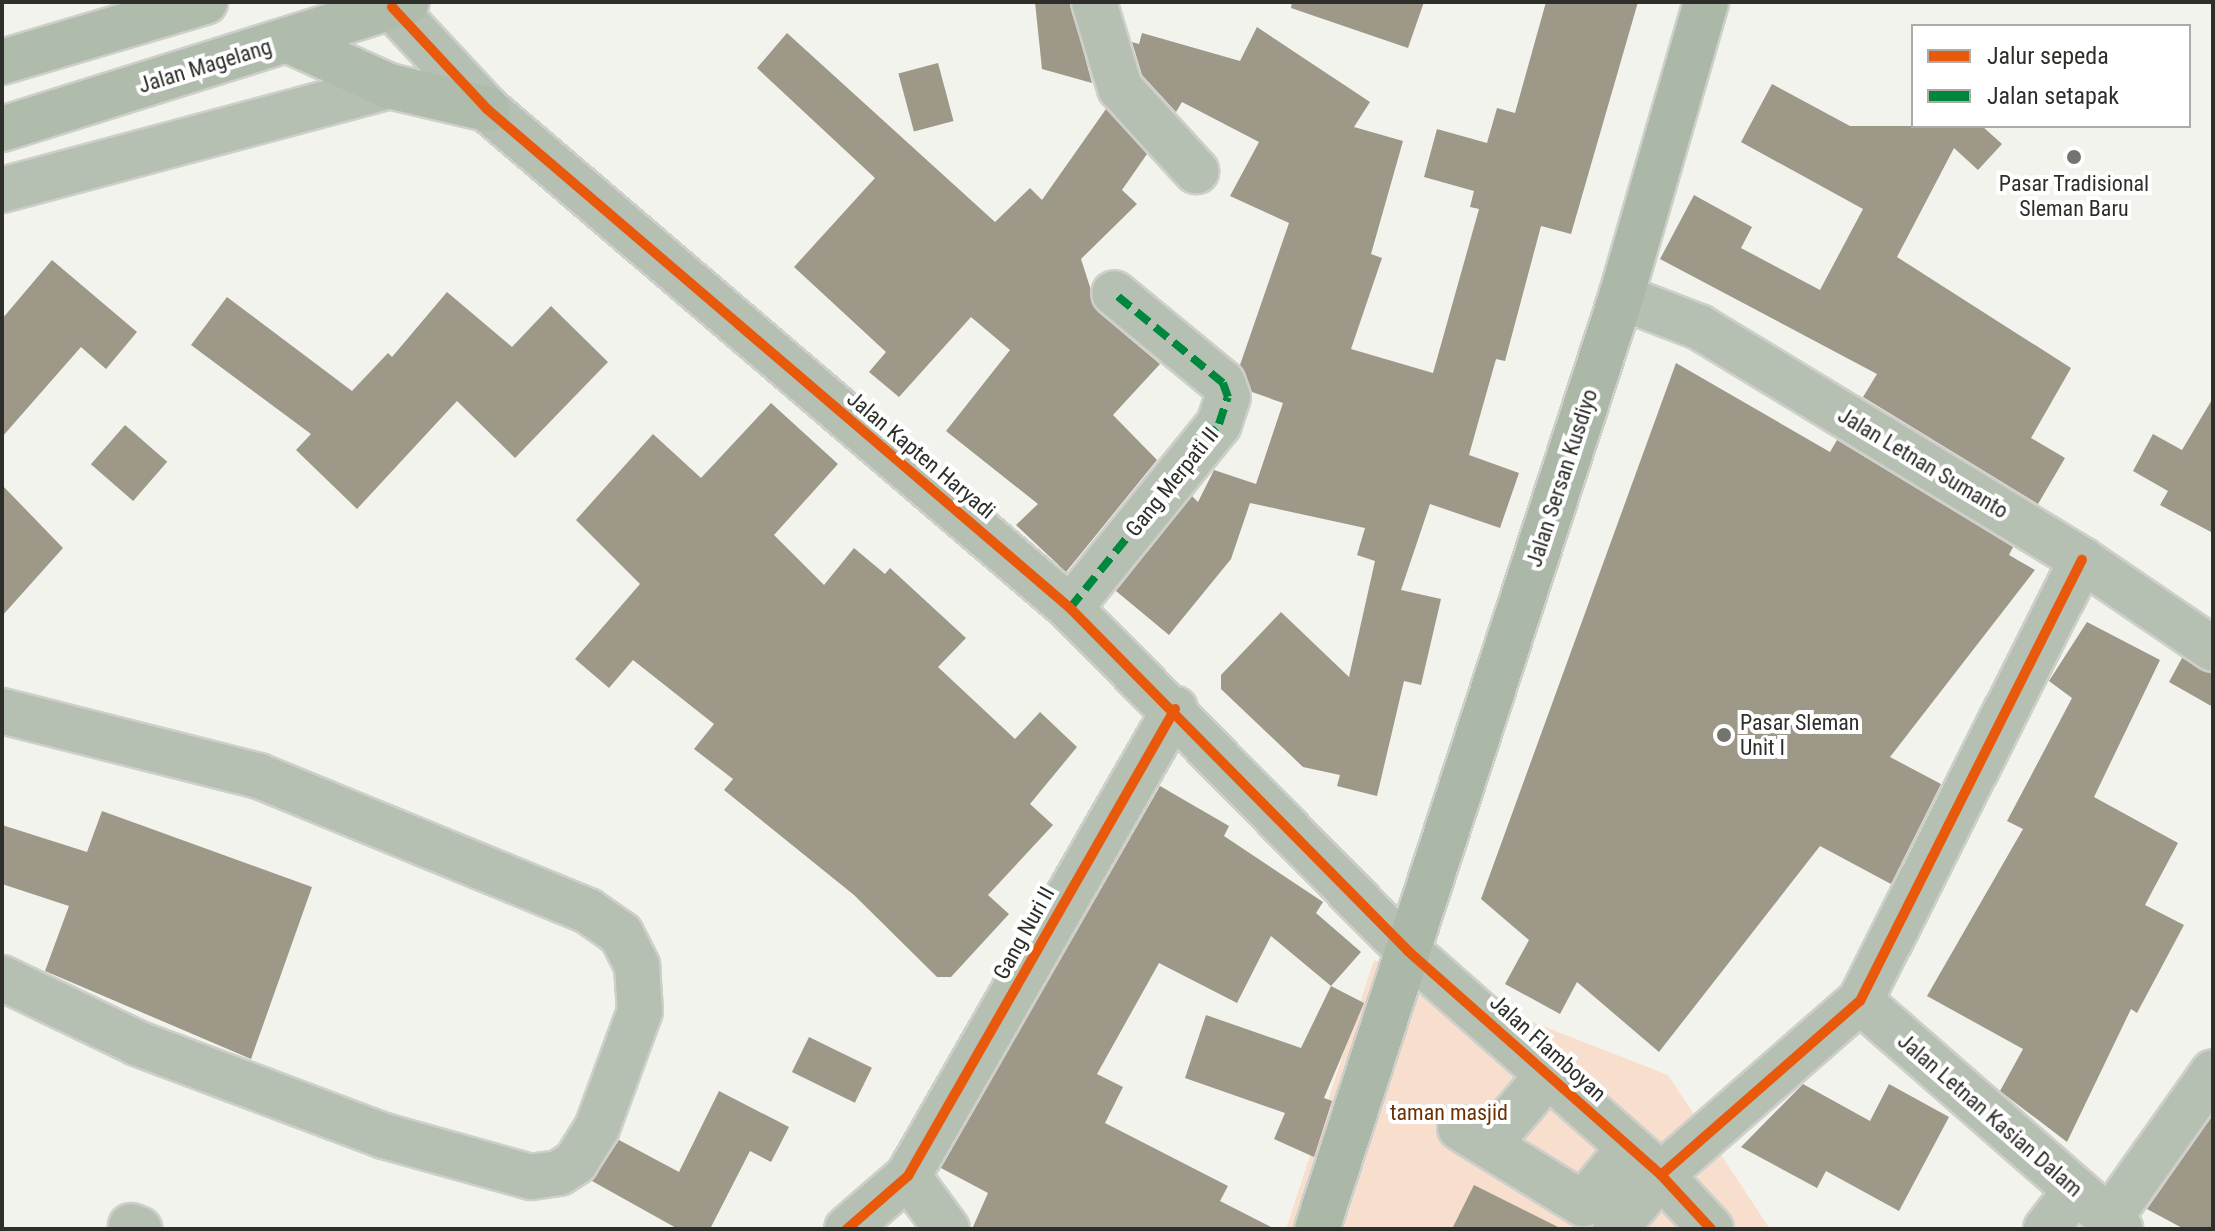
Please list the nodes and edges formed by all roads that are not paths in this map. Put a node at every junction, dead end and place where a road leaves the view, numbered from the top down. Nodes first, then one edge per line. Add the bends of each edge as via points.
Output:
1 (205, 2) edge
2 (1094, 2) edge
3 (1706, 2) edge
4 (400, 4) edge
5 (287, 40) junction
6 (2, 62) edge
7 (389, 86) junction
8 (487, 109) junction
9 (2, 129) edge
10 (1196, 171) dead end
11 (2, 190) edge
12 (1114, 293) dead end
13 (1621, 297) junction
14 (2082, 560) junction
15 (1070, 608) junction
16 (2213, 649) edge
17 (1175, 709) junction
18 (2, 711) edge
19 (1408, 951) junction
20 (2, 978) edge
21 (1860, 1001) junction
22 (2213, 1072) edge
23 (1548, 1075) junction
24 (1645, 1162) junction
25 (908, 1176) junction
26 (2076, 1190) junction
27 (2114, 1224) edge
28 (847, 1229) edge
29 (947, 1229) edge
30 (1317, 1229) edge
31 (1615, 1229) edge
32 (1711, 1229) edge
33 (2046, 1229) edge

1 - 6 highway
2 - 10 street via 1120,88
3 - 13 main road, Jalan Sersan Kusdiyo
4 - 5 highway, Jalan Magelang
4 - 8 street, Jalan Kapten Haryadi
5 - 7 highway
5 - 9 highway, Jalan Magelang
7 - 8 highway
7 - 11 street
8 - 15 street, Jalan Kapten Haryadi
12 - 15 street, Gang Merpati II via 1223,383 1228,397 1219,424
13 - 14 street, Jalan Letnan Sumanto via 1699,327
13 - 19 main road, Jalan Sersan Kusdiyo
14 - 16 street, Jalan Letnan Sumanto
14 - 21 street
15 - 17 street, Jalan Kapten Haryadi
17 - 19 street, Jalan Kapten Haryadi
17 - 25 street, Gang Nuri II
18 - 20 street via 259,776 588,911 621,934 637,966 640,1011 597,1128 576,1162 559,1173 531,1177 384,1136 137,1043
19 - 23 street, Jalan Flamboyan
19 - 30 main road, Jalan Sersan Kusdiyo
21 - 24 street
21 - 26 street, Jalan Letnan Kasian Dalam
22 - 27 street
23 - 24 street, Jalan Flamboyan
23 - 24 street via 1474,1137 1583,1204
24 - 31 street
24 - 32 street, Jalan Flamboyan
25 - 28 street, Gang Nuri II
25 - 29 street
26 - 27 street, Jalan Letnan Kasian Dalam
26 - 33 street

